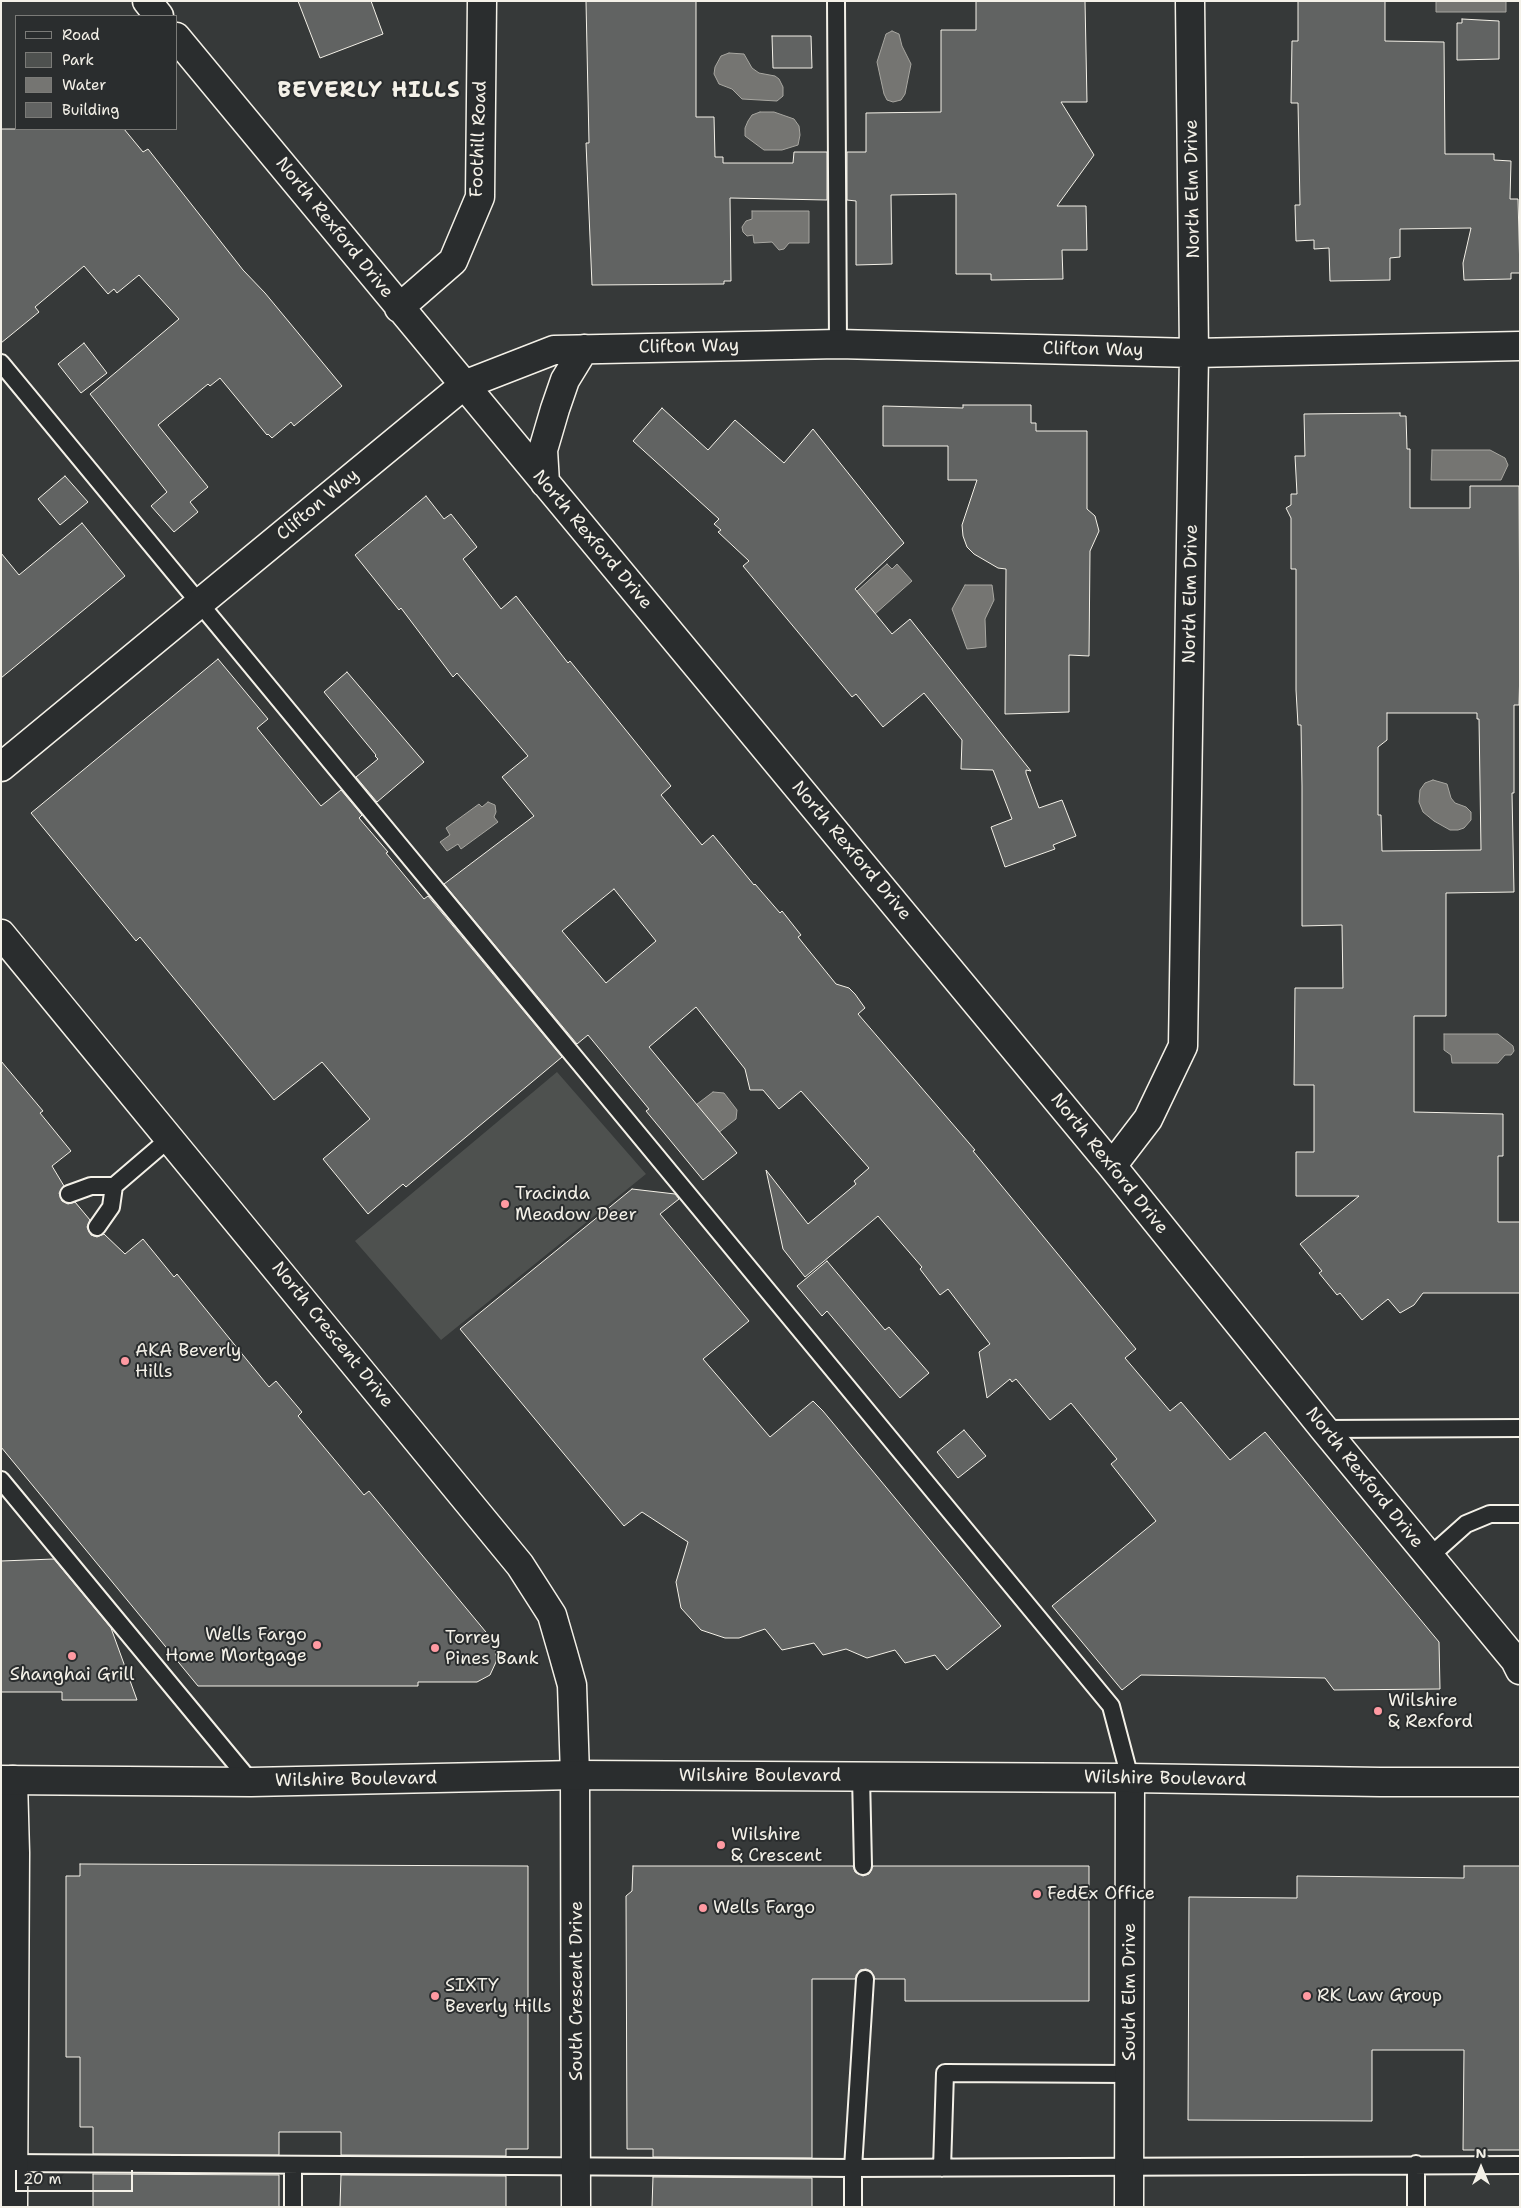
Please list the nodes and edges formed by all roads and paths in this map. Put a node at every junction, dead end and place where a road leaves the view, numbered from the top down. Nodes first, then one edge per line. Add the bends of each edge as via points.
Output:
1 (147, 1) edge
2 (482, 1) edge
3 (836, 1) edge
4 (1190, 1) edge
5 (158, 15) edge
6 (178, 39) edge
7 (399, 308) junction
8 (838, 344) junction
9 (1520, 346) edge
10 (584, 349) junction
11 (1194, 353) junction
12 (1, 363) edge
13 (464, 385) junction
14 (545, 483) junction
15 (200, 603) junction
16 (1, 767) edge
17 (1, 934) edge
18 (170, 1138) junction
19 (1112, 1166) junction
20 (114, 1186) junction
21 (69, 1194) dead end
22 (97, 1228) dead end
23 (1520, 1428) edge
24 (1324, 1429) junction
25 (1, 1480) edge
26 (1520, 1514) edge
27 (1430, 1557) junction
28 (1520, 1670) edge
29 (575, 1775) junction
30 (861, 1776) junction
31 (1130, 1778) junction
32 (7, 1780) edge
33 (252, 1782) junction
34 (1520, 1782) edge
35 (863, 1866) dead end
36 (865, 1979) dead end
37 (1129, 2074) junction
38 (7, 2107) edge
39 (7, 2163) edge
40 (1416, 2164) junction
41 (1520, 2165) edge
42 (293, 2166) junction
43 (576, 2167) junction
44 (1129, 2167) junction
45 (853, 2168) junction
46 (942, 2168) junction
47 (13, 2207) edge
48 (293, 2207) edge
49 (576, 2207) edge
50 (853, 2207) edge
51 (1129, 2207) edge
52 (1416, 2207) edge

1 - 5 street
2 - 7 street, Foothill Road via 480,197 453,261
3 - 8 lane
4 - 11 street, North Elm Drive
6 - 7 street, North Rexford Drive
7 - 13 street, North Rexford Drive
8 - 10 street, Clifton Way
8 - 11 street, Clifton Way
9 - 11 street, Clifton Way
10 - 13 street, Clifton Way via 554,350
10 - 14 street via 565,380 543,450
11 - 19 street, North Elm Drive via 1183,1046 1148,1119
12 - 15 lane
13 - 14 street, North Rexford Drive
13 - 15 street, Clifton Way
14 - 19 street, North Rexford Drive
15 - 16 street, Clifton Way
15 - 31 lane via 1112,1706
17 - 18 street, North Crescent Drive
18 - 20 lane
18 - 29 street, North Crescent Drive via 514,1558 552,1615 572,1685
19 - 24 street, North Rexford Drive
20 - 21 lane via 91,1186
20 - 22 lane via 111,1207
23 - 24 lane
24 - 27 street, North Rexford Drive
25 - 33 lane
26 - 27 lane via 1490,1514 1466,1524
27 - 28 street, North Rexford Drive
29 - 30 street, Wilshire Boulevard
29 - 33 street, Wilshire Boulevard
29 - 43 street, South Crescent Drive
30 - 31 street, Wilshire Boulevard
30 - 35 lane
31 - 34 street, Wilshire Boulevard
31 - 37 street, South Elm Drive
32 - 33 street, Wilshire Boulevard
32 - 38 street via 15,1862
36 - 45 lane
37 - 44 street, South Elm Drive
37 - 46 lane via 945,2073
38 - 39 street
39 - 42 lane
39 - 47 street
40 - 41 lane
40 - 44 lane
40 - 52 lane
42 - 43 lane
42 - 48 lane
43 - 45 lane
43 - 49 street, South Crescent Drive
44 - 46 lane
44 - 51 street, South Elm Drive
45 - 46 lane
45 - 50 lane

